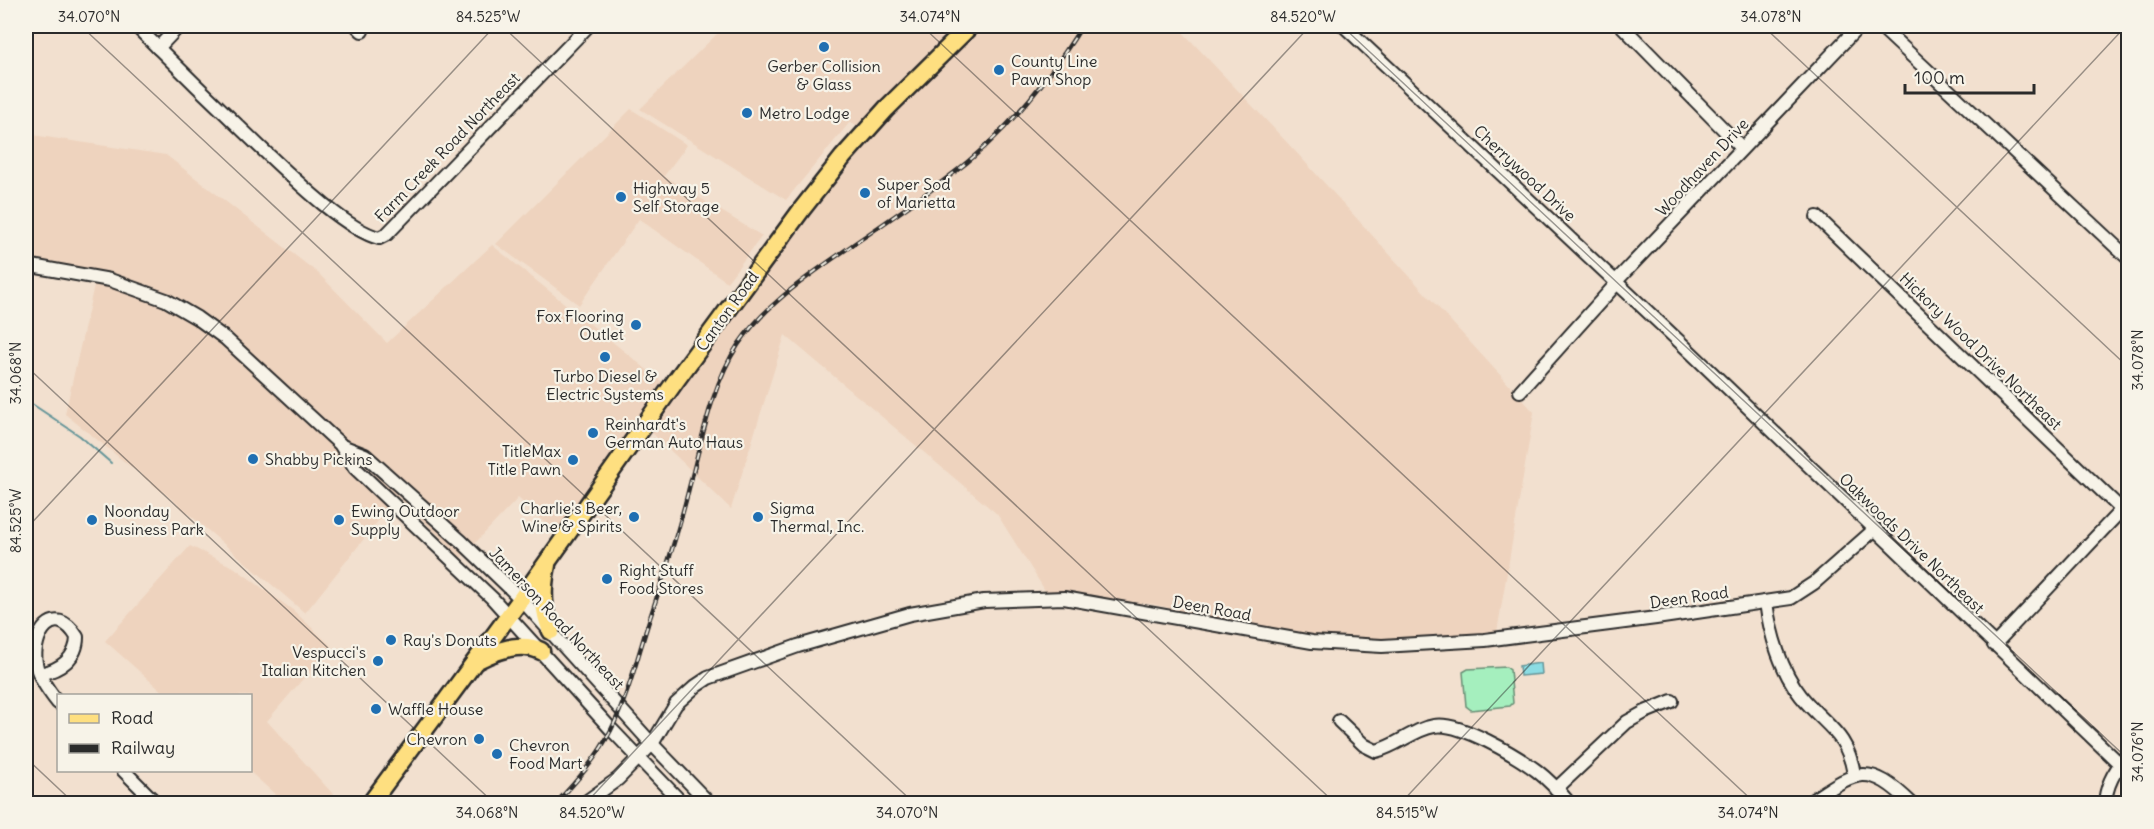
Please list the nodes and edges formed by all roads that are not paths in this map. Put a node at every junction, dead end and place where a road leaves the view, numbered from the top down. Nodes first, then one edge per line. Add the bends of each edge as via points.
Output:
1 (136, 26) edge
2 (179, 26) edge
3 (588, 26) edge
4 (970, 26) edge
5 (1344, 26) edge
6 (1622, 26) edge
7 (1859, 26) edge
8 (1880, 26) edge
9 (158, 48) junction
10 (1742, 148) junction
11 (1817, 217) dead end
12 (2128, 258) edge
13 (26, 265) edge
14 (1617, 283) junction
15 (1683, 345) joint
16 (1520, 391) dead end
17 (342, 446) junction
18 (2125, 507) edge
19 (1874, 530) junction
20 (548, 561) junction
21 (521, 599) junction
22 (1766, 602) junction
23 (508, 616) junction
24 (551, 631) junction
25 (1995, 645) junction
26 (541, 651) junction
27 (474, 662) junction
28 (40, 674) dead end
29 (1672, 701) dead end
30 (57, 702) edge
31 (1340, 722) dead end
32 (652, 744) junction
33 (638, 758) junction
34 (2124, 760) edge
35 (124, 772) edge
36 (1854, 774) junction
37 (1556, 789) junction
38 (157, 804) edge
39 (370, 804) edge
40 (584, 804) edge
41 (683, 804) edge
42 (710, 804) edge
43 (1570, 804) edge
44 (1808, 804) edge
45 (1912, 804) edge
46 (2105, 804) edge

1 - 9 street, Farm Creek Road Northeast
2 - 9 street
3 - 9 street, Farm Creek Road Northeast via 380,238 334,212 303,187
4 - 20 main road, Canton Road via 843,157 700,347
5 - 14 street, Cherrywood Drive
6 - 10 street
7 - 10 street, Woodhaven Drive
8 - 12 street
10 - 14 street, Woodhaven Drive
11 - 18 street, Hickory Wood Drive Northeast
13 - 17 street, Jamerson Road Northeast via 110,280 174,304 226,339
14 - 15 street, Cherrywood Drive
14 - 16 street, Woodhaven Drive
15 - 19 street, Oakwoods Drive Northeast
17 - 21 street, Jamerson Road Northeast via 365,455
17 - 23 street, Jamerson Road Northeast via 355,468
18 - 25 street
19 - 22 street, Deen Road via 1797,595
19 - 25 street, Oakwoods Drive Northeast
20 - 21 main road, Canton Road
20 - 24 main road via 543,597
21 - 23 main road, Canton Road
21 - 24 street, Jamerson Road Northeast
22 - 32 street, Deen Road via 1485,640 1382,646 1312,642 1064,598 984,601 910,614 798,646 708,678 676,704
22 - 36 street via 1786,672 1801,695 1844,742
23 - 26 street, Jamerson Road Northeast
23 - 27 main road, Canton Road
24 - 32 street, Jamerson Road Northeast
25 - 34 street, Oakwoods Drive Northeast
26 - 27 main road via 517,647
26 - 33 street, Jamerson Road Northeast
27 - 39 main road, Canton Road
28 - 30 street
29 - 37 street via 1627,722
31 - 37 street via 1376,751 1431,726 1460,728 1517,758
32 - 33 street, Deen Road
32 - 42 street, Jamerson Road Northeast
33 - 40 street, Deen Road via 618,779
33 - 41 street, Jamerson Road Northeast
34 - 46 street via 2110,782
35 - 38 street
36 - 44 street
36 - 45 street via 1884,780
37 - 43 street

